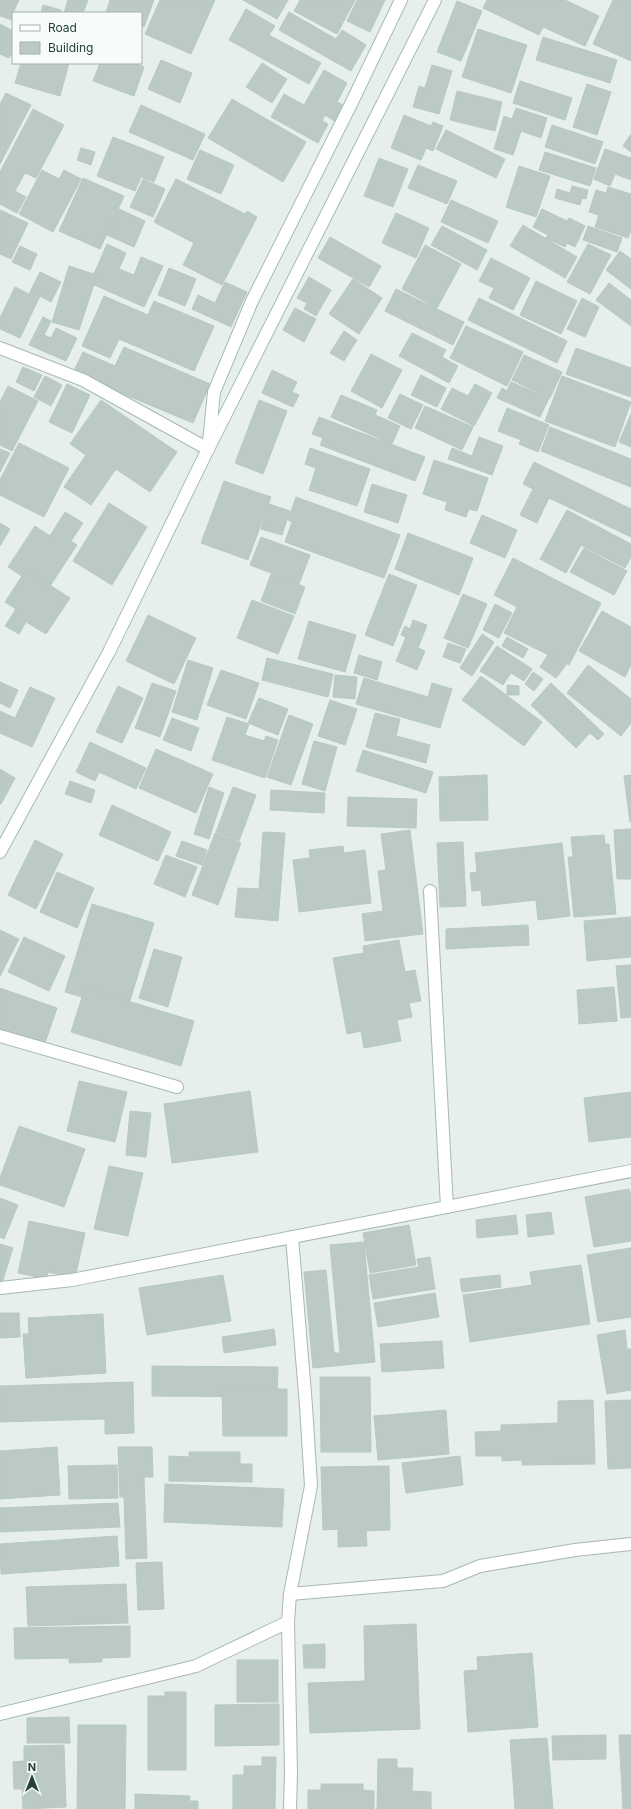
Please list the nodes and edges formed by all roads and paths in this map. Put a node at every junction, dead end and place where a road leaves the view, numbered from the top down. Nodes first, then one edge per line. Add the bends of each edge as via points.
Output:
1 (401, 0) edge
2 (435, 0) edge
3 (0, 348) edge
4 (208, 449) junction
5 (0, 852) edge
6 (430, 891) dead end
7 (0, 1036) edge
8 (177, 1087) dead end
9 (631, 1171) edge
10 (447, 1207) junction
11 (292, 1237) junction
12 (0, 1288) edge
13 (631, 1544) edge
14 (290, 1594) junction
15 (288, 1622) junction
16 (0, 1713) edge
17 (290, 1809) edge

1 - 4 street via 252,301 214,392
2 - 4 street
3 - 4 street via 84,380
4 - 5 street via 109,652
6 - 10 street
7 - 8 street
9 - 10 street
10 - 11 street
11 - 12 street via 72,1280
11 - 14 street via 311,1486
13 - 14 street via 575,1550 480,1566 443,1581
14 - 15 street
15 - 16 street via 196,1666
15 - 17 street

